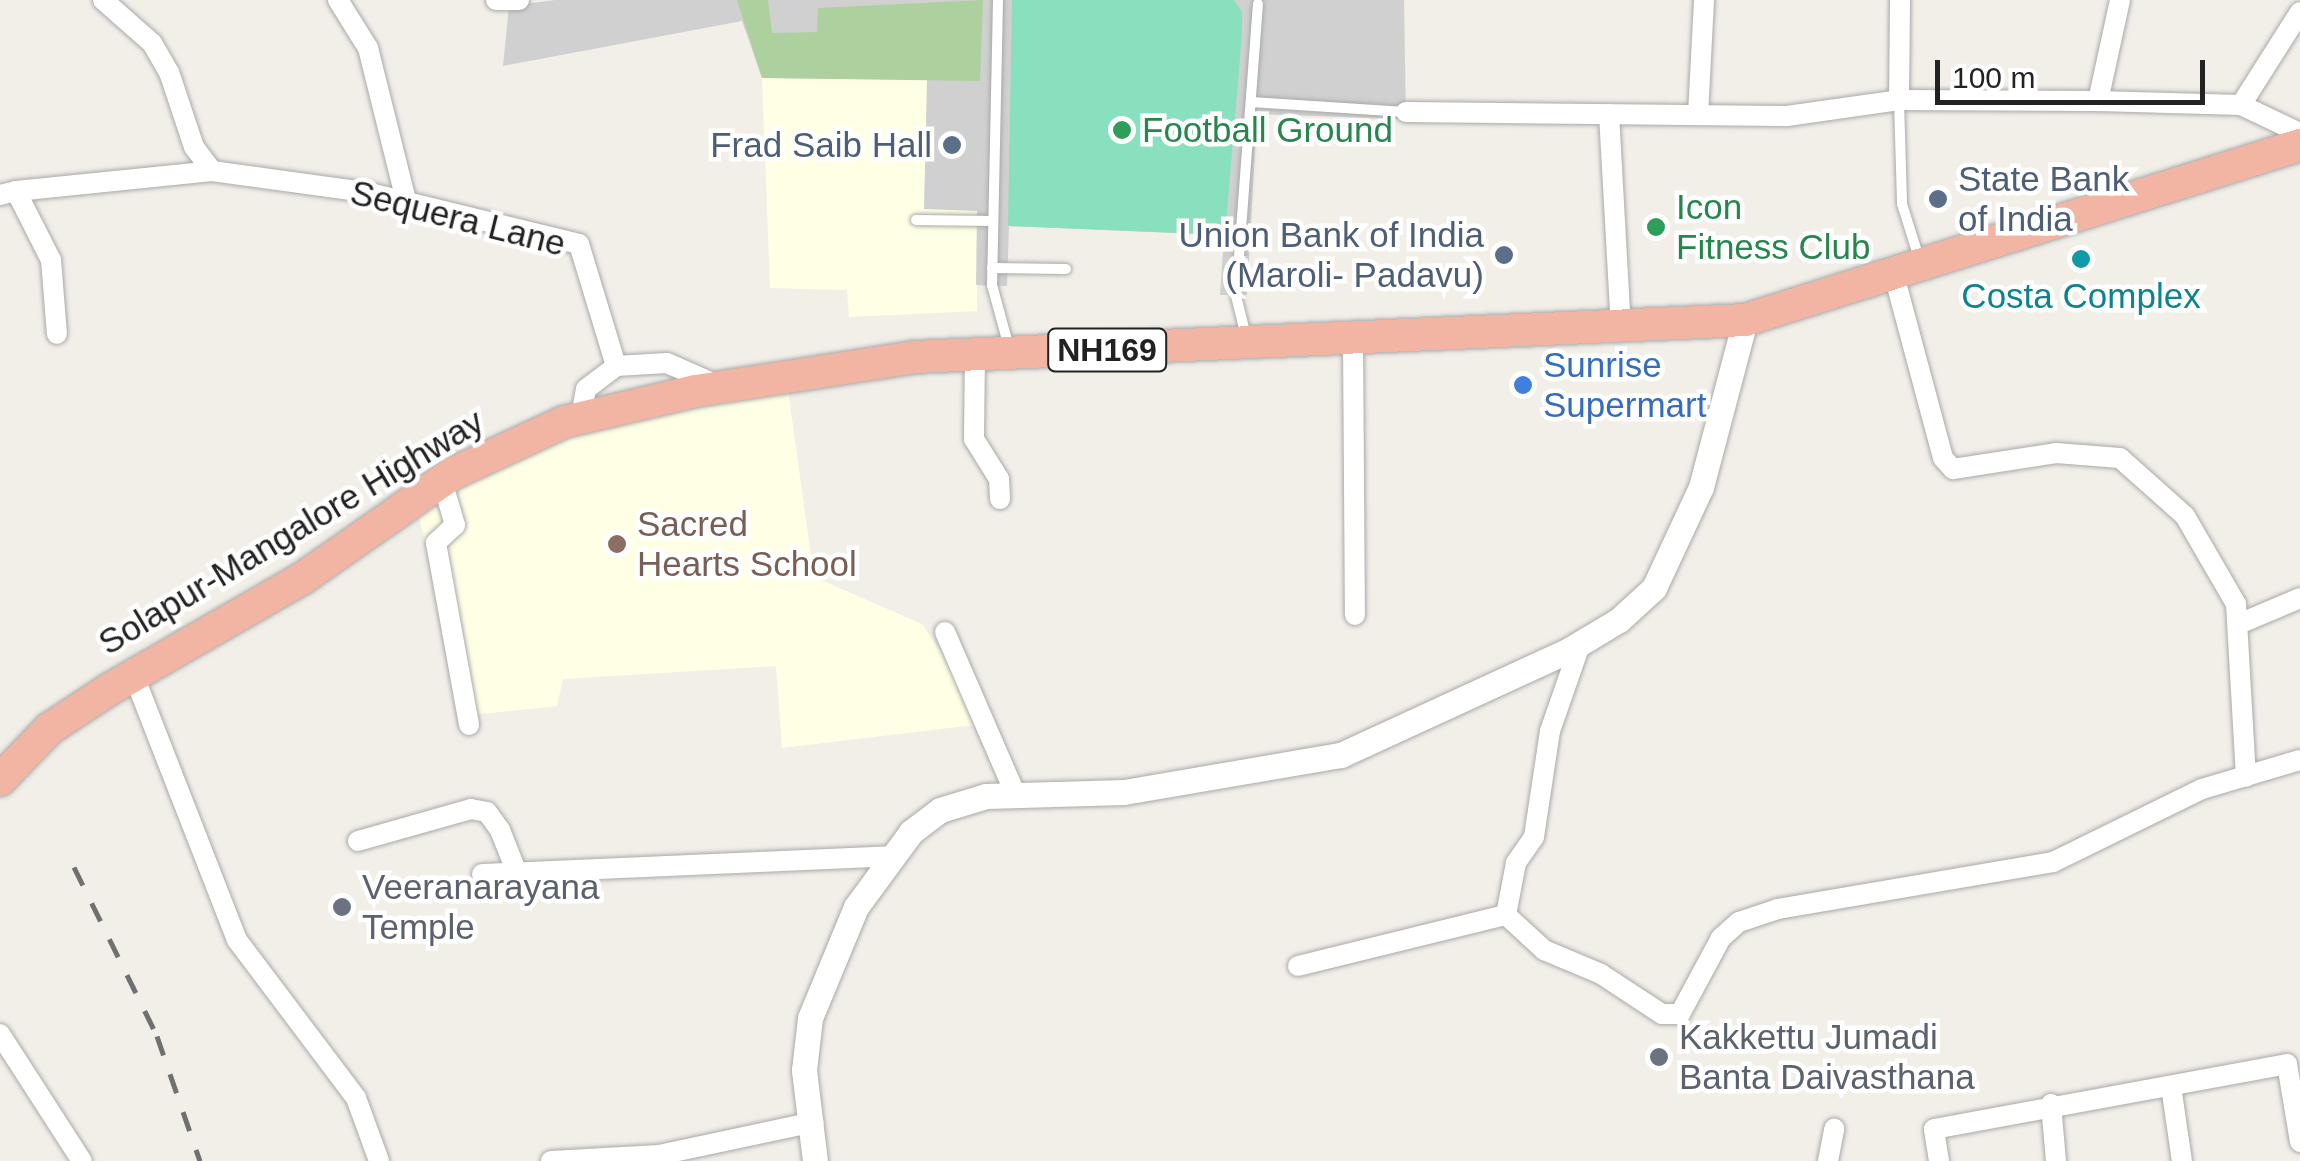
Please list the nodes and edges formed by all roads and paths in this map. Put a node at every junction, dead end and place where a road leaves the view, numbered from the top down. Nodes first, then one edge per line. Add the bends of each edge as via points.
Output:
1 (103, 0) edge
2 (338, 0) edge
3 (496, 0) edge
4 (519, 0) edge
5 (998, 0) edge
6 (1272, 0) edge
7 (1704, 0) edge
8 (1900, 0) edge
9 (2120, 0) edge
10 (1256, 2) edge
11 (2300, 12) edge
12 (1899, 100) junction
13 (2098, 101) junction
14 (1251, 102) junction
15 (2241, 105) junction
16 (1406, 112) joint
17 (1609, 114) junction
18 (1698, 114) junction
19 (2300, 133) edge
20 (2300, 146) edge
21 (212, 171) junction
22 (8, 193) edge
23 (406, 200) junction
24 (916, 220) dead end
25 (992, 221) junction
26 (992, 268) junction
27 (1066, 269) dead end
28 (1908, 271) junction
29 (1745, 320) junction
30 (1621, 326) junction
31 (58, 334) dead end
32 (1353, 339) junction
33 (1248, 344) junction
34 (1010, 353) junction
35 (975, 355) junction
36 (616, 366) junction
37 (722, 387) junction
38 (581, 418) junction
39 (442, 482) junction
40 (1000, 499) dead end
41 (2300, 598) edge
42 (1354, 615) dead end
43 (2239, 624) junction
44 (944, 632) dead end
45 (1581, 642) junction
46 (134, 676) junction
47 (469, 725) dead end
48 (2300, 760) edge
49 (2246, 777) junction
50 (0, 780) edge
51 (1016, 795) junction
52 (358, 842) dead end
53 (893, 856) junction
54 (518, 873) junction
55 (482, 874) dead end
56 (1506, 915) junction
57 (1298, 966) dead end
58 (0, 1034) edge
59 (2172, 1086) junction
60 (2051, 1104) junction
61 (814, 1122) junction
62 (1834, 1129) dead end
63 (2300, 1140) edge
64 (82, 1161) edge
65 (379, 1161) edge
66 (551, 1161) edge
67 (815, 1161) edge
68 (1828, 1161) edge
69 (1938, 1161) edge
70 (2056, 1161) edge
71 (2182, 1161) edge

1 - 21 street via 152,43 170,72 194,147
2 - 23 street via 368,48
3 - 4 street
5 - 25 lane
6 - 10 lane
7 - 18 street
8 - 12 street
9 - 13 street
10 - 14 lane
11 - 15 street
12 - 13 street
12 - 18 street via 1786,116
12 - 28 lane
13 - 15 street
14 - 16 lane
14 - 33 lane via 1236,296
15 - 19 street
16 - 17 street
17 - 18 street
17 - 30 street
20 - 28 highway, Solapur-Mangalore Highway / NH169
21 - 22 street, Sequera Lane
21 - 23 street, Sequera Lane
22 - 31 street via 51,260
23 - 36 street, Sequera Lane via 580,244
24 - 25 lane
25 - 26 lane
26 - 27 lane
26 - 34 lane
28 - 29 highway, Solapur-Mangalore Highway / NH169
28 - 43 street via 1943,458 1953,469 2056,453 2120,458 2185,516 2236,604
29 - 30 highway, Solapur-Mangalore Highway / NH169
29 - 45 street via 1701,487 1654,588 1640,606
30 - 32 highway, Solapur-Mangalore Highway / NH169
32 - 33 highway, Solapur-Mangalore Highway / NH169
32 - 42 street
33 - 34 highway, Solapur-Mangalore Highway / NH169
34 - 35 highway, Solapur-Mangalore Highway / NH169
35 - 37 highway, Solapur-Mangalore Highway / NH169 via 914,357
35 - 40 street via 974,439 998,479
36 - 37 street via 667,363
36 - 38 street via 586,389
37 - 38 highway, Solapur-Mangalore Highway / NH169
38 - 39 highway, Solapur-Mangalore Highway / NH169
39 - 46 highway, Solapur-Mangalore Highway / NH169 via 302,578
39 - 47 street via 454,524 436,543
41 - 43 street
43 - 49 street
44 - 51 street
45 - 51 street via 1341,755 1124,792
45 - 56 street via 1550,731 1534,837 1516,862
46 - 50 highway, Solapur-Mangalore Highway / NH169 via 49,728
46 - 65 street via 237,940 356,1098
48 - 49 street
49 - 56 street via 2202,789 2053,862 1778,909 1738,922 1721,938 1680,1014 1662,1014 1601,974 1544,950
51 - 53 street via 940,810
52 - 54 street via 472,808 488,812
53 - 54 street
53 - 61 street via 856,907 810,1018 804,1070
54 - 55 street
56 - 57 street
58 - 64 street
59 - 60 street
59 - 63 street via 2287,1064
59 - 71 street
60 - 69 street via 1934,1129
60 - 70 street
61 - 66 street via 659,1154
61 - 67 street
62 - 68 street

